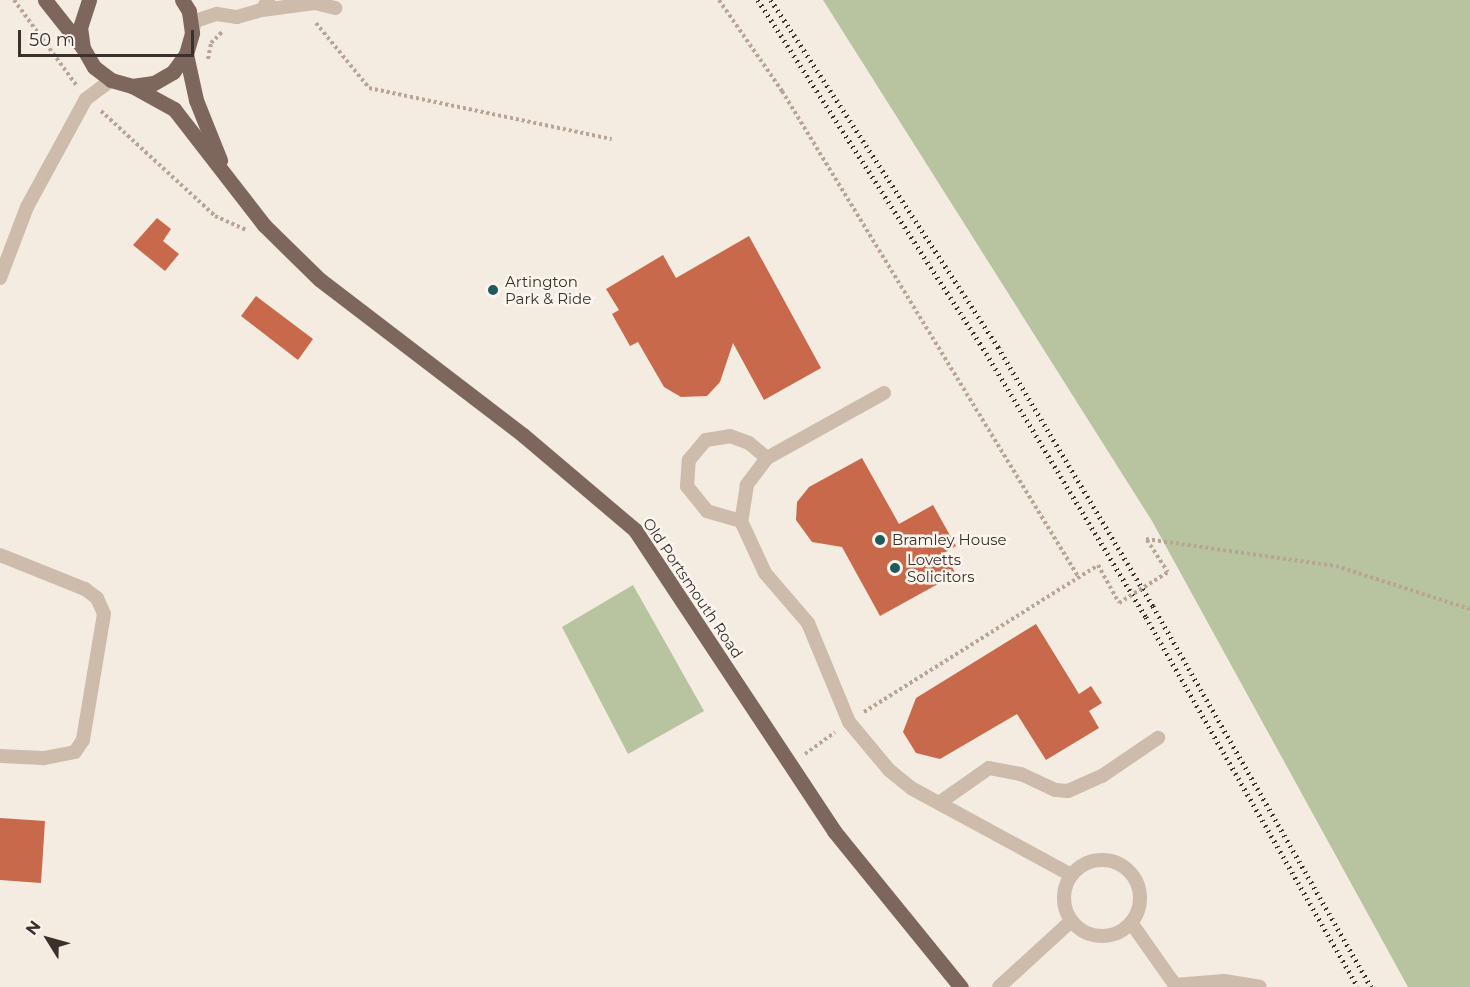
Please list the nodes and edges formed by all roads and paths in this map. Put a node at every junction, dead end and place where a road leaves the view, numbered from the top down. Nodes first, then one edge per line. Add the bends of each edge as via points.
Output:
1 (14, 0) edge
2 (45, 0) edge
3 (89, 0) edge
4 (182, 0) edge
5 (718, 0) edge
6 (265, 5) edge
7 (335, 8) dead end
8 (217, 14) junction
9 (312, 18) dead end
10 (192, 33) junction
11 (202, 46) dead end
12 (83, 48) junction
13 (186, 54) junction
14 (111, 80) junction
15 (132, 86) junction
16 (86, 99) junction
17 (612, 139) dead end
18 (226, 174) junction
19 (264, 225) junction
20 (0, 278) edge
21 (884, 393) dead end
22 (767, 458) junction
23 (741, 521) junction
24 (0, 555) edge
25 (1078, 578) junction
26 (1470, 609) edge
27 (849, 722) junction
28 (1158, 738) dead end
29 (0, 756) edge
30 (789, 765) junction
31 (939, 803) junction
32 (1071, 875) junction
33 (1071, 921) junction
34 (1132, 924) junction
35 (961, 987) edge
36 (999, 987) edge
37 (1260, 987) edge

1 - 16 path
2 - 12 main road
3 - 12 main road via 80,27
4 - 10 main road via 189,11
5 - 25 path via 782,91
6 - 7 lane via 315,3
6 - 8 lane via 237,17
8 - 10 lane via 195,21
8 - 11 path
9 - 17 path via 369,88
10 - 13 main road
12 - 14 main road via 94,67
13 - 15 main road via 173,72 154,83
13 - 18 main road, Old Portsmouth Road via 196,100
14 - 15 main road, Old Portsmouth Road
14 - 16 lane
15 - 18 main road, Old Portsmouth Road via 174,109
16 - 19 path via 215,216 242,231
16 - 20 lane via 27,207
18 - 19 main road, Old Portsmouth Road
19 - 30 main road, Old Portsmouth Road via 319,279 523,435 635,530
21 - 22 lane
22 - 23 lane via 747,485
22 - 23 lane via 749,443 730,436 706,440 689,460 687,486 707,511
23 - 27 lane via 765,573 808,623
24 - 29 lane via 85,589 97,598 104,614 83,740 75,752 43,758
25 - 26 path, bridge via 1098,565 1119,603 1168,572 1146,539 1336,566
25 - 27 path
27 - 30 path
27 - 31 lane via 889,770
28 - 31 lane via 1102,776 1068,791 1056,790 1021,774 989,768
30 - 35 main road, Old Portsmouth Road via 834,831
31 - 32 lane
32 - 33 lane via 1064,895
32 - 34 lane via 1099,859 1127,868 1140,890 1141,904
33 - 34 lane via 1086,933 1100,936 1120,932
33 - 36 lane
34 - 37 lane via 1175,985 1224,981

